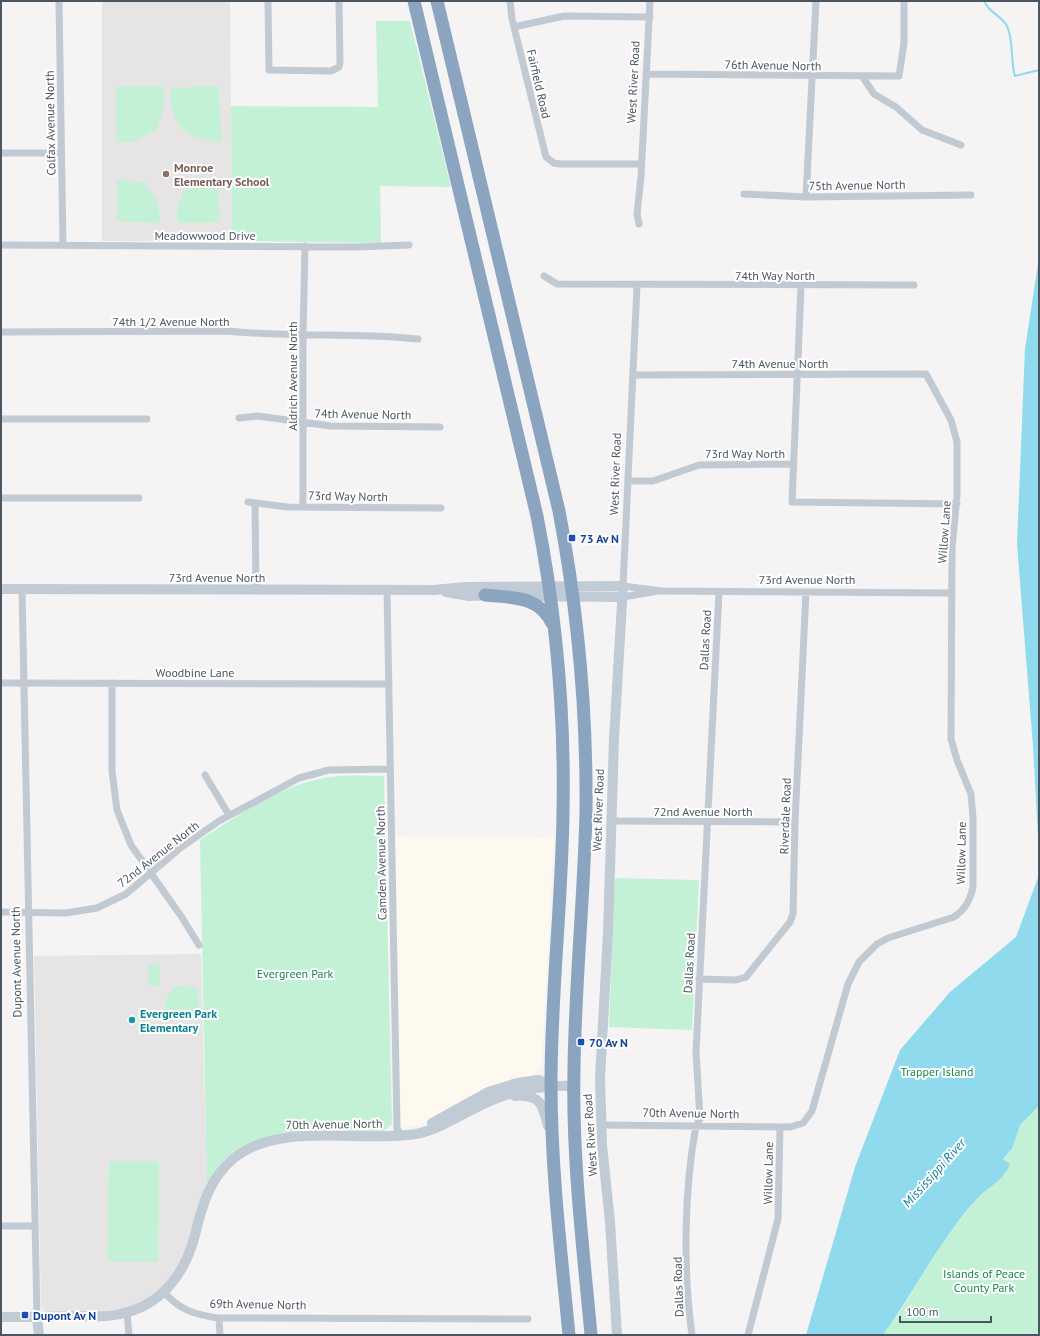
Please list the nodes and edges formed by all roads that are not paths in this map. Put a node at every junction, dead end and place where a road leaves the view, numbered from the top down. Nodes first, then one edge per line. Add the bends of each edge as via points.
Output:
1 (59, 1) edge
2 (268, 1) edge
3 (339, 1) edge
4 (437, 1) edge
5 (510, 1) edge
6 (650, 1) edge
7 (816, 1) edge
8 (904, 1) edge
9 (414, 3) edge
10 (650, 17) junction
11 (514, 27) junction
12 (646, 74) junction
13 (811, 76) junction
14 (862, 76) junction
15 (962, 146) dead end
16 (1, 152) edge
17 (61, 153) junction
18 (641, 164) junction
19 (744, 194) dead end
20 (971, 195) dead end
21 (806, 196) junction
22 (638, 224) dead end
23 (1, 245) edge
24 (63, 246) junction
25 (305, 246) junction
26 (409, 246) dead end
27 (544, 276) dead end
28 (914, 285) dead end
29 (637, 286) junction
30 (801, 286) junction
31 (1, 332) edge
32 (303, 335) junction
33 (418, 339) dead end
34 (798, 374) junction
35 (926, 374) joint
36 (633, 375) junction
37 (239, 418) dead end
38 (1, 419) edge
39 (147, 419) dead end
40 (304, 423) junction
41 (440, 427) dead end
42 (793, 464) junction
43 (628, 481) junction
44 (1, 498) edge
45 (139, 498) dead end
46 (957, 504) junction
47 (303, 507) junction
48 (441, 508) dead end
49 (624, 586) junction
50 (1, 589) edge
51 (22, 589) junction
52 (256, 590) junction
53 (387, 590) junction
54 (434, 590) junction
55 (550, 591) junction
56 (573, 591) junction
57 (662, 591) junction
58 (719, 592) junction
59 (806, 592) junction
60 (952, 593) junction
61 (484, 595) junction
62 (623, 597) junction
63 (554, 627) junction
64 (1, 683) edge
65 (24, 683) junction
66 (112, 683) junction
67 (389, 684) junction
68 (390, 769) junction
69 (205, 775) dead end
70 (229, 815) junction
71 (611, 821) junction
72 (708, 822) junction
73 (795, 822) junction
74 (151, 873) junction
75 (1, 912) edge
76 (28, 912) junction
77 (199, 945) dead end
78 (700, 979) junction
79 (551, 1085) junction
80 (574, 1086) junction
81 (488, 1102) junction
82 (601, 1125) junction
83 (696, 1126) junction
84 (780, 1127) junction
85 (400, 1135) junction
86 (553, 1153) junction
87 (1, 1226) edge
88 (35, 1226) junction
89 (164, 1292) junction
90 (127, 1312) junction
91 (1, 1317) edge
92 (37, 1317) junction
93 (219, 1318) junction
94 (528, 1319) dead end
95 (38, 1335) edge
96 (129, 1335) edge
97 (220, 1335) edge
98 (569, 1335) edge
99 (591, 1335) edge
100 (617, 1335) edge
101 (692, 1335) edge
102 (748, 1335) edge

1 - 17 street, Colfax Avenue North
2 - 3 street via 269,70 331,71 339,67
4 - 56 highway via 559,511
5 - 11 street, Fairfield Road
6 - 10 street, West River Road
7 - 13 street
8 - 14 street, 76th Avenue North via 904,43 899,76
9 - 55 highway via 537,516
10 - 11 street via 564,16
10 - 12 street, West River Road
11 - 18 street, Fairfield Road via 544,153 550,161 560,164
12 - 13 street, 76th Avenue North
12 - 18 street, West River Road
13 - 14 street, 76th Avenue North
13 - 21 street
14 - 15 street via 874,94 896,107 922,130
16 - 17 street
17 - 24 street, Colfax Avenue North
18 - 22 street
19 - 21 street, 75th Avenue North
20 - 21 street, 75th Avenue North
23 - 24 street, Meadowwood Drive
24 - 25 street, Meadowwood Drive
25 - 26 street, Meadowwood Drive
25 - 32 street, Aldrich Avenue North
27 - 29 street, 74th Way North via 557,284
28 - 30 street, 74th Way North
29 - 30 street, 74th Way North
29 - 36 street, West River Road
30 - 34 street
31 - 32 street, 74th 1/2 Avenue North via 228,331
32 - 33 street, 74th 1/2 Avenue North
32 - 40 street, Aldrich Avenue North
34 - 35 street, 74th Avenue North
34 - 36 street, 74th Avenue North
34 - 42 street
35 - 46 street, Willow Lane via 955,431 958,454
36 - 43 street, West River Road
37 - 40 street, 74th Avenue North via 258,416
38 - 39 street
40 - 41 street, 74th Avenue North via 331,426
40 - 47 street, Aldrich Avenue North
42 - 43 street, 73rd Way North via 698,465 654,481
42 - 46 street via 792,502
43 - 49 street, West River Road
44 - 45 street
46 - 60 street, Willow Lane via 952,543
47 - 48 street, 73rd Way North
47 - 52 street, 73rd Way North via 271,506 251,502
49 - 56 street, 73rd Avenue North
49 - 57 street, 73rd Avenue North
49 - 62 street, West River Road
50 - 51 street, 73rd Avenue North
51 - 52 street, 73rd Avenue North
51 - 65 street, Dupont Avenue North
52 - 53 street, 73rd Avenue North
53 - 54 street, 73rd Avenue North
53 - 67 street, Camden Avenue North
54 - 55 street, 73rd Avenue North via 465,587
54 - 61 street, 73rd Avenue North via 460,595
55 - 56 street, 73rd Avenue North
55 - 61 street, 73rd Avenue North
55 - 63 highway
56 - 62 street, 73rd Avenue North
56 - 80 highway via 586,742 585,842 574,1037
57 - 58 street, 73rd Avenue North
57 - 62 street, 73rd Avenue North
58 - 59 street, 73rd Avenue North
58 - 72 street, Dallas Road
59 - 60 street, 73rd Avenue North
59 - 73 street, Riverdale Road
60 - 84 street, Willow Lane via 951,739 971,794 974,824 972,895 962,911 954,917 888,938 877,944 859,962 848,984 812,1111 803,1123
61 - 63 highway via 535,604 545,611
62 - 71 street, West River Road
63 - 79 highway via 562,721 563,811
64 - 65 street, Woodbine Lane
65 - 66 street, Woodbine Lane
65 - 76 street, Dupont Avenue North
66 - 67 street, Woodbine Lane
66 - 74 street via 112,771 117,810 132,845
67 - 68 street, Camden Avenue North
68 - 70 street, 72nd Avenue North via 329,770 314,773 299,778
68 - 85 street, Camden Avenue North via 397,1125
69 - 70 street
70 - 74 street, 72nd Avenue North via 186,844
71 - 72 street, 72nd Avenue North
71 - 82 street, West River Road via 607,948 600,1053
72 - 73 street, 72nd Avenue North
72 - 78 street, Dallas Road
73 - 78 street, Riverdale Road via 795,906 790,922 746,977 736,980
74 - 76 street, 72nd Avenue North via 126,894 98,908 66,913
74 - 77 street
75 - 76 street, 72nd Avenue North
76 - 88 street, Dupont Avenue North
78 - 83 street, Dallas Road via 696,1052 700,1119
79 - 80 street, 70th Avenue North
79 - 81 street, 70th Avenue North via 512,1093
79 - 85 street, 70th Avenue North via 538,1080 488,1092 431,1123
79 - 86 highway
80 - 99 highway via 577,1169
81 - 85 street, 70th Avenue North via 418,1134
81 - 86 street via 523,1096 540,1103 544,1108
82 - 83 street, 70th Avenue North
82 - 100 street, West River Road
83 - 84 street, 70th Avenue North
83 - 101 street, Dallas Road via 689,1174 687,1271
84 - 102 street, Willow Lane via 778,1219
85 - 89 street, 70th Avenue North via 292,1137 271,1140 245,1151 225,1168 207,1192 189,1256
86 - 98 highway
87 - 88 street
88 - 92 street, Dupont Avenue North
89 - 90 street via 150,1303
89 - 93 street, 69th Avenue North via 170,1300 185,1310
90 - 92 street via 109,1316
90 - 96 street
91 - 92 street
92 - 95 street, Dupont Avenue North
93 - 94 street, 69th Avenue North
93 - 97 street

